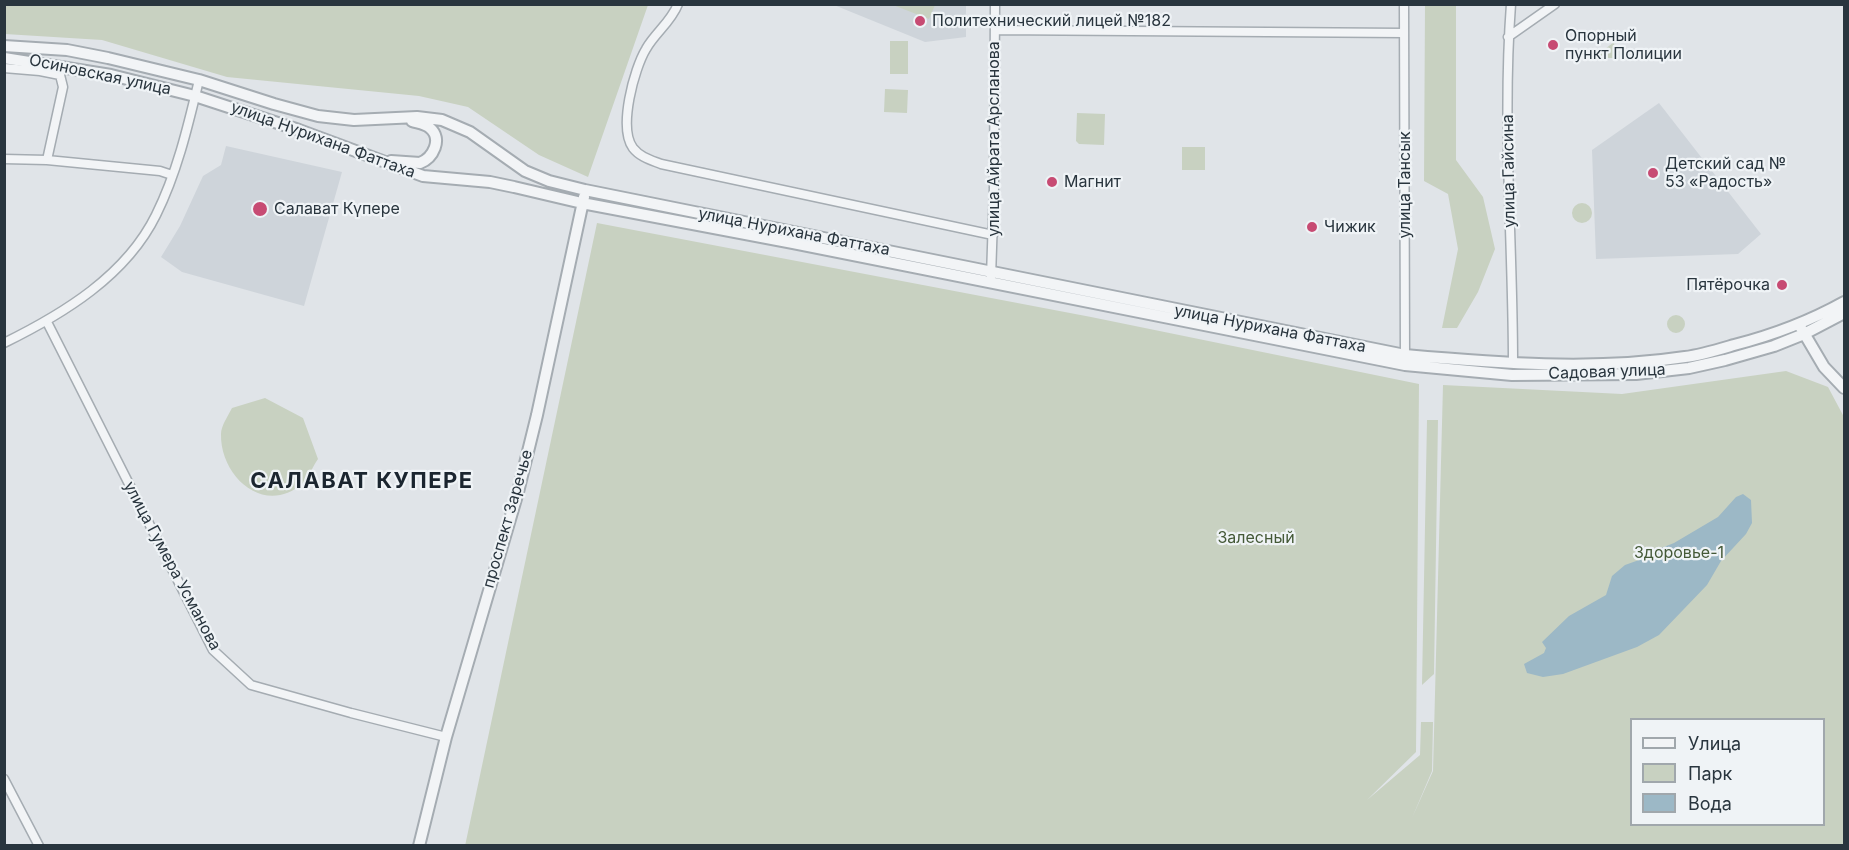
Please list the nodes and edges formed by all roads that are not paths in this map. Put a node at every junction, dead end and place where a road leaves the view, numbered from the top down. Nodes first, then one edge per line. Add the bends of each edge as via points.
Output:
1 (678, 4) edge
2 (995, 4) edge
3 (1404, 4) edge
4 (1511, 4) edge
5 (1555, 4) edge
6 (995, 30) junction
7 (1404, 33) junction
8 (1508, 37) junction
9 (4, 46) edge
10 (4, 58) edge
11 (4, 68) edge
12 (199, 80) junction
13 (195, 96) junction
14 (404, 118) junction
15 (4, 159) edge
16 (47, 160) junction
17 (384, 162) junction
18 (172, 175) junction
19 (585, 190) junction
20 (582, 203) junction
21 (993, 235) junction
22 (991, 278) junction
23 (1845, 302) edge
24 (1845, 313) edge
25 (47, 322) junction
26 (1802, 330) junction
27 (4, 343) edge
28 (1405, 360) junction
29 (1513, 363) junction
30 (1845, 388) edge
31 (446, 737) junction
32 (4, 779) edge
33 (39, 846) edge
34 (419, 846) edge

1 - 21 street via 673,16 646,48 628,105 628,137 644,157 661,164
2 - 6 street, улица Айрата Арсланова
3 - 7 street, улица Тансык
4 - 8 street, улица Гайсина
5 - 8 street
6 - 7 street
6 - 21 street, улица Айрата Арсланова
7 - 28 street, улица Тансык
8 - 29 street, улица Гайсина
9 - 12 street, Осиновская улица via 67,50
10 - 13 street, Осиновская улица via 111,75
11 - 16 street via 40,71 60,75 62,79
12 - 13 street
12 - 14 street, улица Нурихана Фаттаха via 318,116 354,120
13 - 17 street, улица Нурихана Фаттаха
13 - 18 street
14 - 17 street via 424,124 433,132 436,140 431,156 420,164
14 - 19 street, улица Нурихана Фаттаха via 430,117 455,125 525,171
15 - 16 street
16 - 18 street
17 - 20 street, улица Нурихана Фаттаха via 423,176 490,182
18 - 25 street via 156,216 129,255 83,298
19 - 20 street, проспект Заречье
19 - 22 street, улица Нурихана Фаттаха
20 - 22 street, улица Нурихана Фаттаха
20 - 31 street, проспект Заречье via 518,492
21 - 22 street, улица Айрата Арсланова
22 - 28 street, улица Нурихана Фаттаха
23 - 26 street
24 - 26 street
25 - 27 street
25 - 31 street, улица Гумера Усманова via 213,650 251,685
26 - 28 street, Садовая улица via 1725,360 1636,374 1512,375
26 - 29 street, Садовая улица via 1684,357 1623,363
26 - 30 street via 1824,367
28 - 29 street, Садовая улица
31 - 34 street, проспект Заречье
32 - 33 street

